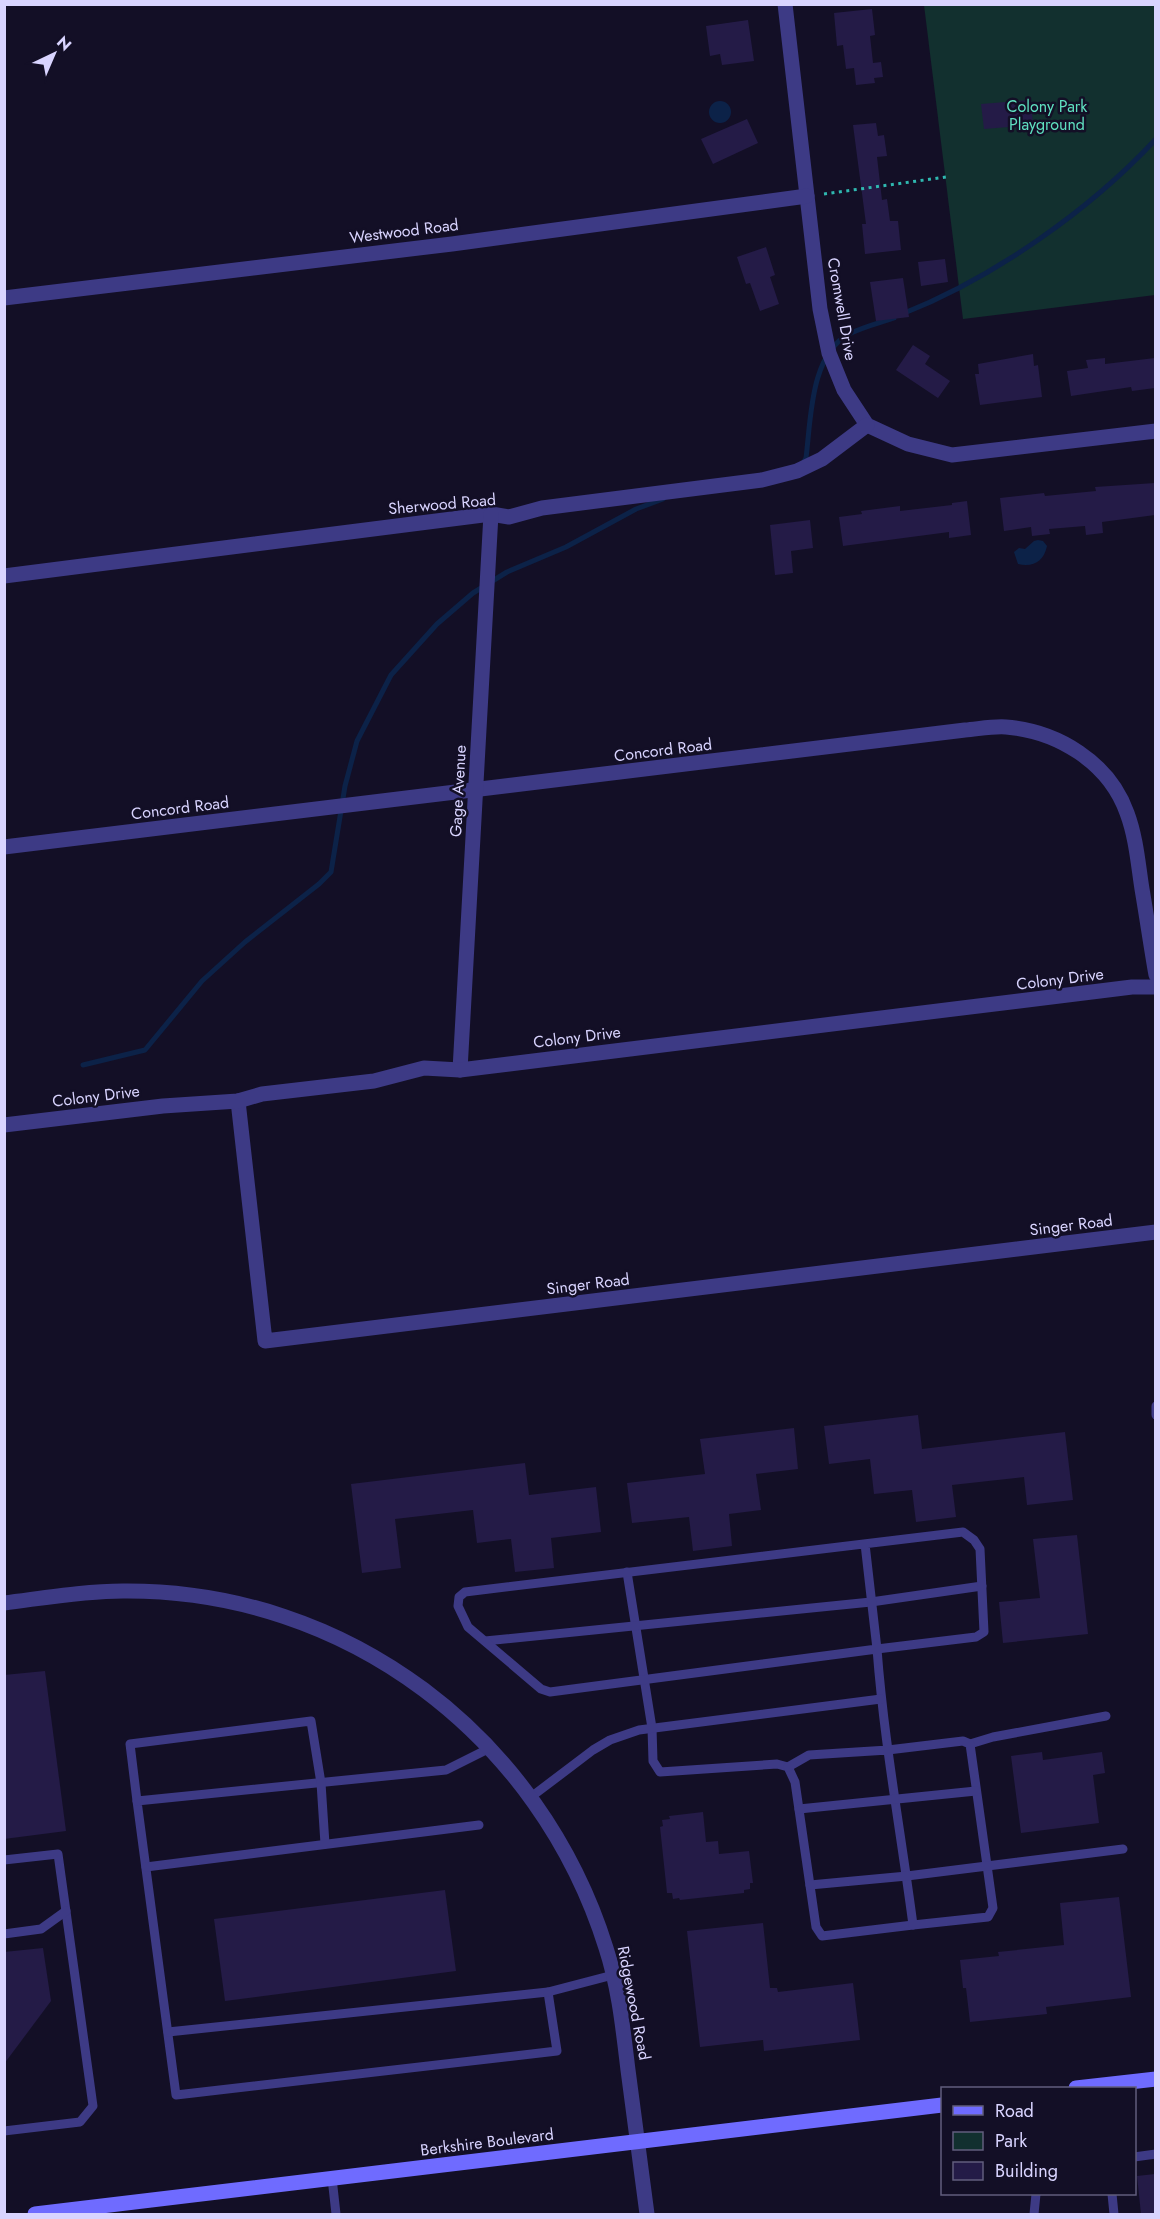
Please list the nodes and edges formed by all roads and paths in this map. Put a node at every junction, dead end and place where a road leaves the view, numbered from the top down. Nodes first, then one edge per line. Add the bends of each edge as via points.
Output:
1 (785, 4) edge
2 (946, 177) dead end
3 (807, 196) junction
4 (4, 298) edge
5 (867, 425) junction
6 (1155, 431) edge
7 (490, 514) junction
8 (4, 576) edge
9 (477, 791) junction
10 (4, 847) edge
11 (1155, 975) edge
12 (1155, 987) edge
13 (460, 1070) junction
14 (238, 1101) junction
15 (4, 1125) edge
16 (1155, 1232) edge
17 (1155, 1406) edge
18 (1155, 1415) edge
19 (864, 1544) junction
20 (627, 1572) junction
21 (981, 1586) junction
22 (872, 1602) junction
23 (4, 1603) edge
24 (635, 1626) junction
25 (484, 1641) junction
26 (877, 1649) junction
27 (644, 1680) junction
28 (880, 1699) junction
29 (1106, 1716) dead end
30 (652, 1728) junction
31 (970, 1744) junction
32 (490, 1748) junction
33 (888, 1750) junction
34 (789, 1767) junction
35 (321, 1783) junction
36 (976, 1791) junction
37 (531, 1797) junction
38 (895, 1799) junction
39 (137, 1801) junction
40 (799, 1809) junction
41 (479, 1825) dead end
42 (325, 1844) junction
43 (1123, 1849) dead end
44 (4, 1860) edge
45 (987, 1866) junction
46 (146, 1867) junction
47 (907, 1876) junction
48 (810, 1885) junction
49 (66, 1911) junction
50 (913, 1925) junction
51 (4, 1934) edge
52 (613, 1974) junction
53 (548, 1992) junction
54 (168, 2032) junction
55 (1155, 2079) edge
56 (1085, 2087) edge
57 (941, 2105) edge
58 (4, 2131) edge
59 (637, 2142) junction
60 (1155, 2154) edge
61 (1136, 2157) edge
62 (332, 2178) junction
63 (1036, 2195) edge
64 (1112, 2195) edge
65 (108, 2210) edge
66 (35, 2214) edge
67 (336, 2214) edge
68 (647, 2214) edge
69 (1034, 2214) edge
70 (1114, 2214) edge

1 - 3 street, Cromwell Drive
2 - 3 path
3 - 4 street, Westwood Road
3 - 5 street, Cromwell Drive via 829,353 844,390
5 - 6 street via 908,444 952,455
5 - 7 street, Sherwood Road via 822,459 797,471 762,480 542,508 509,517
7 - 8 street, Sherwood Road
7 - 9 street, Gage Avenue
9 - 10 street, Concord Road
9 - 11 street, Concord Road via 965,730 1005,727 1041,734 1084,755 1111,782 1121,800 1134,835
9 - 13 street, Gage Avenue
12 - 13 street, Colony Drive
13 - 14 street, Colony Drive via 424,1068 374,1081 262,1094
14 - 15 street, Colony Drive
14 - 16 street, Singer Road via 265,1341
17 - 18 lane
19 - 20 lane
19 - 21 lane via 963,1532 980,1549
19 - 22 lane
20 - 24 lane
20 - 25 lane via 465,1592 459,1597 458,1606 468,1627
21 - 22 lane
21 - 26 lane via 984,1632 976,1637
22 - 24 lane
22 - 26 lane
23 - 32 street, Ridgewood Road via 123,1591 201,1597 291,1619 372,1655 413,1681
24 - 25 lane
24 - 27 lane
25 - 27 lane via 550,1692
26 - 27 lane
26 - 28 lane
27 - 30 lane
28 - 30 lane
28 - 33 lane
29 - 31 lane
30 - 34 lane via 653,1761 660,1772 777,1764
30 - 37 lane via 610,1740
31 - 33 lane via 963,1741
31 - 36 lane
32 - 35 lane via 446,1770
32 - 37 street, Ridgewood Road
33 - 34 lane via 809,1755
33 - 38 lane
34 - 40 lane
35 - 39 lane
35 - 39 lane via 312,1722 130,1744
35 - 42 lane
36 - 38 lane
36 - 45 lane
37 - 52 street, Ridgewood Road via 576,1871
38 - 40 lane
38 - 47 lane
39 - 46 lane
40 - 48 lane
41 - 42 lane
42 - 46 lane
43 - 45 lane
44 - 49 lane via 58,1854
45 - 47 lane
45 - 50 lane via 993,1908 988,1917
46 - 54 lane
47 - 48 lane
47 - 50 lane
48 - 50 lane via 816,1927 822,1936
49 - 51 lane via 41,1929
49 - 58 lane via 93,2106 80,2121
52 - 53 lane
52 - 59 street, Ridgewood Road
53 - 54 lane
53 - 54 lane via 557,2051 176,2095
55 - 56 main road
57 - 59 main road, Berkshire Boulevard
59 - 62 main road, Berkshire Boulevard
59 - 68 street, Ridgewood Road
60 - 61 lane
62 - 65 main road, Berkshire Boulevard
62 - 67 lane
63 - 69 lane
64 - 70 lane
65 - 66 main road, Berkshire Boulevard

